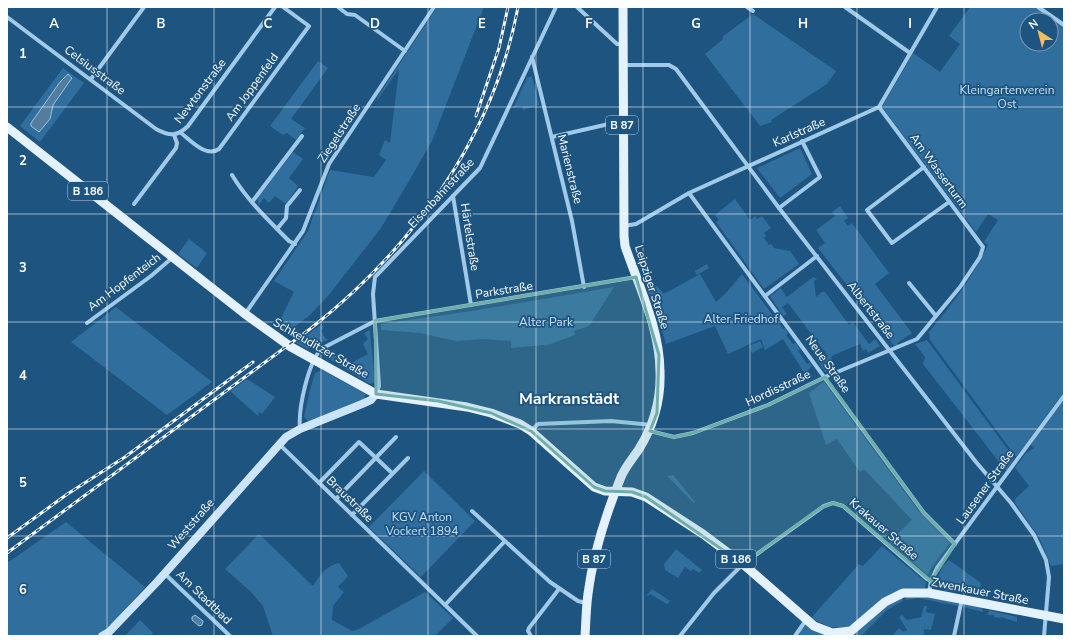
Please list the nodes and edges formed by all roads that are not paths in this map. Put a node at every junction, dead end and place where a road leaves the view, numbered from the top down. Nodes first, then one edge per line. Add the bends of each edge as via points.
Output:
1 (144, 7) edge
2 (275, 7) edge
3 (283, 7) edge
4 (338, 7) edge
5 (434, 7) edge
6 (556, 7) edge
7 (577, 7) edge
8 (623, 7) edge
9 (747, 7) edge
10 (846, 7) edge
11 (937, 7) edge
12 (1038, 7) edge
13 (753, 11) dead end
14 (7, 17) edge
15 (1064, 26) edge
16 (623, 44) junction
17 (405, 51) junction
18 (910, 53) junction
19 (532, 56) junction
20 (624, 65) junction
21 (91, 79) junction
22 (879, 107) junction
23 (622, 121) junction
24 (7, 127) edge
25 (181, 133) junction
26 (174, 135) junction
27 (302, 136) dead end
28 (552, 137) junction
29 (802, 141) junction
30 (748, 166) junction
31 (924, 167) junction
32 (232, 175) dead end
33 (300, 190) dead end
34 (689, 193) junction
35 (453, 196) junction
36 (252, 202) junction
37 (949, 202) junction
38 (134, 204) dead end
39 (780, 208) junction
40 (623, 226) junction
41 (278, 229) junction
42 (295, 244) junction
43 (983, 247) joint
44 (817, 256) junction
45 (173, 258) junction
46 (636, 278) junction
47 (909, 283) dead end
48 (584, 287) junction
49 (765, 296) junction
50 (471, 305) junction
51 (245, 314) junction
52 (936, 316) junction
53 (375, 321) junction
54 (87, 323) dead end
55 (889, 350) junction
56 (313, 359) junction
57 (824, 377) junction
58 (376, 394) junction
59 (1064, 396) edge
60 (651, 428) junction
61 (300, 429) junction
62 (531, 431) junction
63 (396, 437) dead end
64 (279, 444) junction
65 (376, 458) junction
66 (408, 458) dead end
67 (392, 473) junction
68 (319, 483) junction
69 (998, 487) junction
70 (616, 491) junction
71 (336, 499) junction
72 (472, 511) dead end
73 (352, 515) junction
74 (505, 541) junction
75 (955, 544) junction
76 (743, 564) junction
77 (165, 573) junction
78 (931, 581) junction
79 (559, 589) junction
80 (929, 593) junction
81 (962, 599) junction
82 (587, 604) junction
83 (445, 605) junction
84 (1047, 616) junction
85 (806, 619) junction
86 (1064, 619) edge
87 (832, 635) edge
88 (102, 636) edge
89 (230, 636) edge
90 (477, 636) edge
91 (532, 636) edge
92 (586, 636) edge
93 (680, 636) edge
94 (795, 636) edge
95 (954, 636) edge
96 (1044, 636) edge

1 - 21 street
2 - 25 street, Newtonstraße
3 - 25 street, Am Joppenfeld via 309,26 219,149 212,152 203,150
4 - 17 street via 348,14 355,15
5 - 17 street, Ziegelstraße
6 - 19 street, Eisenbahnstraße
7 - 16 street via 617,44
8 - 16 main road, Leipziger Straße / B 87
9 - 13 street
10 - 18 street
11 - 18 street
12 - 15 street
14 - 21 street, Celsiusstraße
16 - 20 main road, Leipziger Straße / B 87
17 - 42 street, Ziegelstraße via 329,164 303,231
18 - 22 street
19 - 28 street, Marienstraße
19 - 35 street, Eisenbahnstraße via 480,168
20 - 23 main road, Leipziger Straße / B 87
20 - 30 street, Albertstraße via 672,66
21 - 26 street, Celsiusstraße via 156,129
22 - 29 street, Karlstraße
22 - 31 street, Am Wasserturm
23 - 28 street
23 - 40 main road, Leipziger Straße / B 87
24 - 45 main road, Schkeuditzer Straße / B 186
25 - 26 street, Newtonstraße
26 - 38 street, Newtonstraße via 176,148
27 - 36 street
28 - 48 street, Marienstraße via 572,221
29 - 30 street, Karlstraße
29 - 39 street via 820,177
30 - 34 street, Karlstraße
30 - 39 street, Albertstraße
31 - 37 street, Am Wasserturm
31 - 37 street via 867,210 893,245
32 - 36 street
33 - 41 street via 288,206 286,218
34 - 40 street, Karlstraße via 636,224
34 - 49 street, Neue Straße
35 - 50 street, Härtelstraße
35 - 53 street, Eisenbahnstraße via 375,277
36 - 41 street
37 - 43 street, Am Wasserturm
39 - 44 street, Albertstraße
40 - 46 main road, Leipziger Straße / B 87
41 - 42 street
42 - 51 street, Ziegelstraße
43 - 52 street, Hordisstraße via 980,257 962,284
44 - 49 street
44 - 55 street, Albertstraße
45 - 51 main road, Schkeuditzer Straße / B 186
45 - 54 street, Am Hopfenteich
46 - 48 street, Parkstraße
46 - 60 main road, Leipziger Straße / B 87 via 654,331 659,355 657,413
47 - 52 street
48 - 50 street, Parkstraße
49 - 57 street, Neue Straße
50 - 53 street, Parkstraße
51 - 56 main road, Schkeuditzer Straße / B 186 via 281,341
52 - 55 street, Hordisstraße via 917,338
53 - 56 street, Parkstraße via 321,349
53 - 58 street, Eisenbahnstraße via 378,386
55 - 57 street, Hordisstraße
55 - 69 street, Albertstraße
56 - 58 main road, Schkeuditzer Straße / B 186
56 - 61 street via 305,388
57 - 60 street, Hordisstraße via 768,405 693,433 674,437
57 - 75 street, Neue Straße via 924,513
58 - 61 main road, Weststraße via 371,400
58 - 62 main road, Schkeuditzer Straße / B 186 via 467,407 491,413
59 - 69 street, Lausener Straße
60 - 62 street, Hordisstraße via 611,421 538,424
60 - 70 main road, Leipziger Straße / B 87 via 622,475
61 - 64 main road, Weststraße
62 - 70 main road, Schkeuditzer Straße / B 186 via 594,487
63 - 65 street
64 - 68 street, Braustraße
64 - 77 main road, Weststraße
65 - 67 street
65 - 68 street via 359,442
65 - 71 street
66 - 67 street
67 - 73 street
68 - 71 street, Braustraße
69 - 75 street, Lausener Straße
69 - 84 street, Albertstraße via 1034,536 1046,560 1049,577
70 - 76 main road, Zwenkauer Straße / B 186 via 632,492 646,497
70 - 82 main road, B 87 via 595,554
71 - 73 street, Braustraße
72 - 74 street
73 - 83 street, Braustraße
74 - 79 street
74 - 83 street
75 - 78 street, Lausener Straße via 937,568
76 - 78 street, Krakauer Straße via 810,516 829,504 838,503
76 - 85 main road, Zwenkauer Straße / B 186
76 - 93 street, Krakauer Straße via 714,593
77 - 88 main road, Weststraße via 109,632
77 - 89 street, Am Stadtbad
78 - 80 street, Lausener Straße
79 - 82 street
79 - 91 street via 529,628
80 - 81 main road, Zwenkauer Straße / B 186
80 - 87 main road, Zwenkauer Straße / B 186 via 903,593 894,597 851,632
81 - 84 main road, Zwenkauer Straße / B 186
81 - 95 street
82 - 92 main road, B 87
83 - 90 street, Braustraße
84 - 86 main road, Zwenkauer Straße / B 186
84 - 96 street, Albertstraße
85 - 87 main road, Zwenkauer Straße / B 186
85 - 94 street

